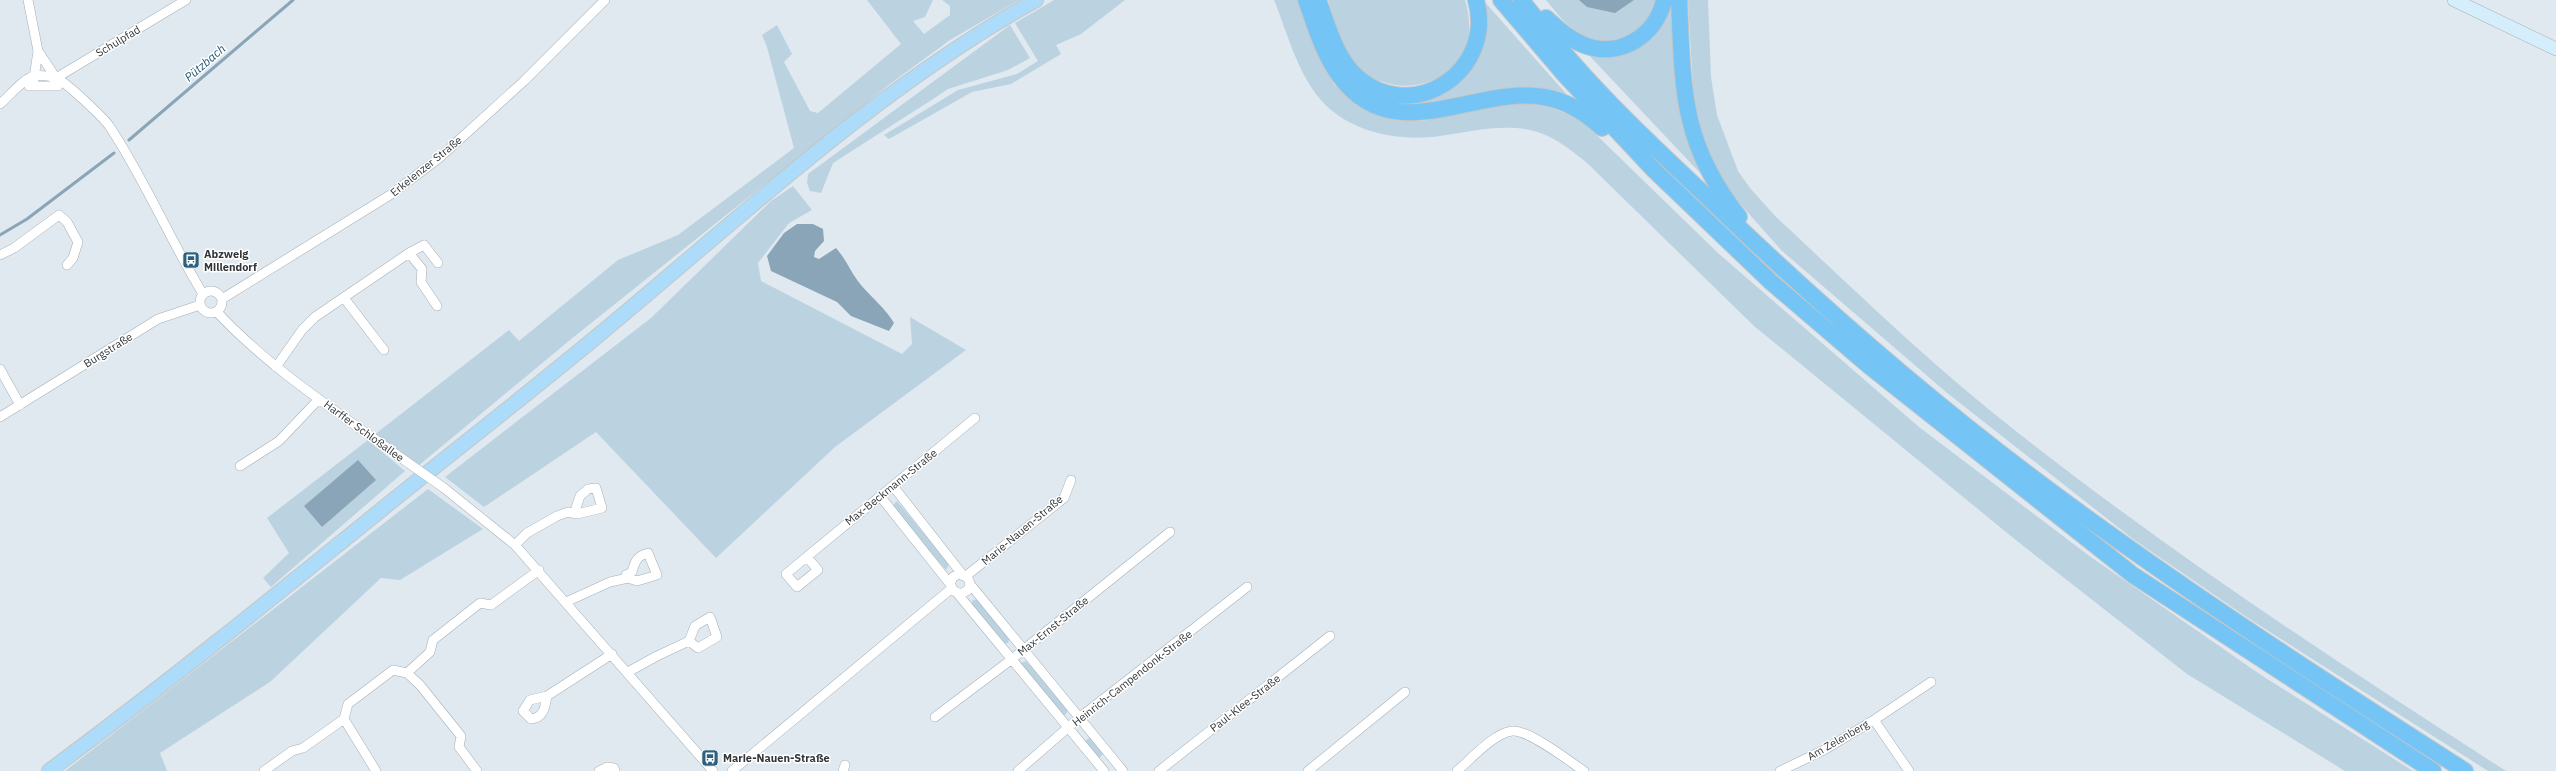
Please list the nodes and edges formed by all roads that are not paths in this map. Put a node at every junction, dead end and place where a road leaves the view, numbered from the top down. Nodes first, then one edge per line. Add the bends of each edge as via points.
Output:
1 (28, 0) edge
2 (186, 0) edge
3 (605, 0) edge
4 (1036, 0) edge
5 (1306, 0) edge
6 (1318, 0) edge
7 (1476, 0) edge
8 (1501, 0) edge
9 (1521, 0) edge
10 (1525, 0) edge
11 (1664, 0) edge
12 (1679, 0) edge
13 (2454, 0) edge
14 (2556, 49) edge
15 (38, 51) junction
16 (33, 80) junction
17 (54, 81) junction
18 (0, 104) edge
19 (1654, 170) junction
20 (409, 253) junction
21 (0, 255) edge
22 (438, 263) dead end
23 (67, 265) dead end
24 (1779, 265) junction
25 (203, 294) junction
26 (344, 298) junction
27 (222, 299) junction
28 (200, 305) junction
29 (437, 306) dead end
30 (217, 312) junction
31 (384, 350) dead end
32 (276, 367) junction
33 (0, 369) edge
34 (319, 399) junction
35 (20, 405) junction
36 (0, 417) edge
37 (975, 418) dead end
38 (240, 466) dead end
39 (1071, 480) dead end
40 (893, 486) junction
41 (880, 496) junction
42 (577, 514) dead end
43 (1170, 532) dead end
44 (515, 545) junction
45 (807, 557) dead end
46 (538, 570) junction
47 (628, 578) dead end
48 (966, 578) junction
49 (1247, 587) dead end
50 (953, 589) junction
51 (566, 602) junction
52 (1330, 636) dead end
53 (689, 641) dead end
54 (1023, 650) junction
55 (612, 654) junction
56 (1012, 659) junction
57 (407, 672) junction
58 (628, 672) junction
59 (1931, 682) dead end
60 (1405, 692) dead end
61 (547, 696) dead end
62 (935, 717) dead end
63 (1079, 718) junction
64 (344, 719) junction
65 (1874, 720) junction
66 (1069, 727) junction
67 (49, 771) edge
68 (264, 771) edge
69 (376, 771) edge
70 (477, 771) edge
71 (599, 771) edge
72 (615, 771) edge
73 (713, 771) edge
74 (732, 771) edge
75 (1018, 771) edge
76 (1104, 771) edge
77 (1122, 771) edge
78 (1159, 771) edge
79 (1308, 771) edge
80 (1456, 771) edge
81 (1584, 771) edge
82 (1780, 771) edge
83 (1909, 771) edge
84 (2433, 771) edge
85 (2465, 771) edge

1 - 15 street
2 - 17 street, Schulpfad
3 - 27 street, Erkelenzer Straße via 524,81 438,159 390,195
4 - 67 main road via 945,57 874,108 587,345 195,661
5 - 19 highway via 1321,42 1338,75 1355,93 1376,105 1420,113 1504,97 1530,96 1556,100 1592,118 1625,151
6 - 7 highway via 1336,47 1356,76 1381,91 1411,95 1436,89 1447,83 1470,58 1479,22
8 - 19 highway via 1564,74
9 - 24 highway via 1572,63 1664,156
10 - 11 highway via 1569,38 1589,47 1607,50 1629,45 1647,32 1659,15
12 - 24 highway via 1686,106 1700,155 1720,191 1739,217 1770,246
13 - 14 main road
15 - 16 street
15 - 17 street
16 - 17 street
16 - 18 street via 23,81
17 - 25 street via 68,88 109,126 125,151 180,257
19 - 84 highway via 1770,282 1868,365 2134,575
20 - 22 street via 424,245
20 - 26 street
20 - 29 street via 422,269 421,282
21 - 23 street via 14,248 59,215 67,222 78,242 73,258
24 - 85 highway via 1879,354 2072,508 2291,658
25 - 27 street via 214,291
25 - 28 street
26 - 31 street
26 - 32 street via 314,317
27 - 30 street via 222,306
28 - 30 street via 209,313
28 - 35 street, Burgstraße via 158,319
30 - 32 street, Harffer Schloßallee
32 - 34 street, Harffer Schloßallee
33 - 35 street
34 - 38 street via 280,441
34 - 44 street, Harffer Schloßallee, bridge via 444,488
35 - 36 street, Burgstraße
37 - 40 street, Max-Beckmann-Straße
39 - 48 street, Marie-Nauen-Straße via 1064,498
40 - 41 street, Max-Beckmann-Straße
40 - 48 street
41 - 45 street, Max-Beckmann-Straße
41 - 50 street
42 - 44 street via 568,512 540,523
43 - 54 street, Max-Ernst-Straße
44 - 46 street, Harffer Schloßallee
46 - 51 street, Harffer Schloßallee
46 - 57 street via 492,605 480,603 474,607 433,640 430,652
47 - 51 street via 610,582
48 - 50 street via 953,577
48 - 50 street via 965,592
48 - 54 street
49 - 63 street, Heinrich-Campendonk-Straße
50 - 56 street
50 - 74 street
51 - 55 street, Harffer Schloßallee
52 - 78 street, Paul-Klee-Straße
53 - 58 street
54 - 56 street, Max-Ernst-Straße
54 - 63 street
55 - 58 street, Harffer Schloßallee
55 - 61 street
56 - 62 street, Max-Ernst-Straße
56 - 66 street
57 - 64 street via 393,670 348,704
57 - 70 street via 461,736 459,747
58 - 73 street, Harffer Schloßallee
59 - 65 street, Am Zelenberg
60 - 79 street
63 - 66 street, Heinrich-Campendonk-Straße
63 - 77 street
64 - 68 street
64 - 69 street
65 - 82 street, Am Zelenberg via 1824,750
65 - 83 street, Am Zelenberg
66 - 75 street, Heinrich-Campendonk-Straße
66 - 76 street
71 - 72 street via 607,767 614,768
80 - 81 street via 1492,741 1511,731 1523,732

